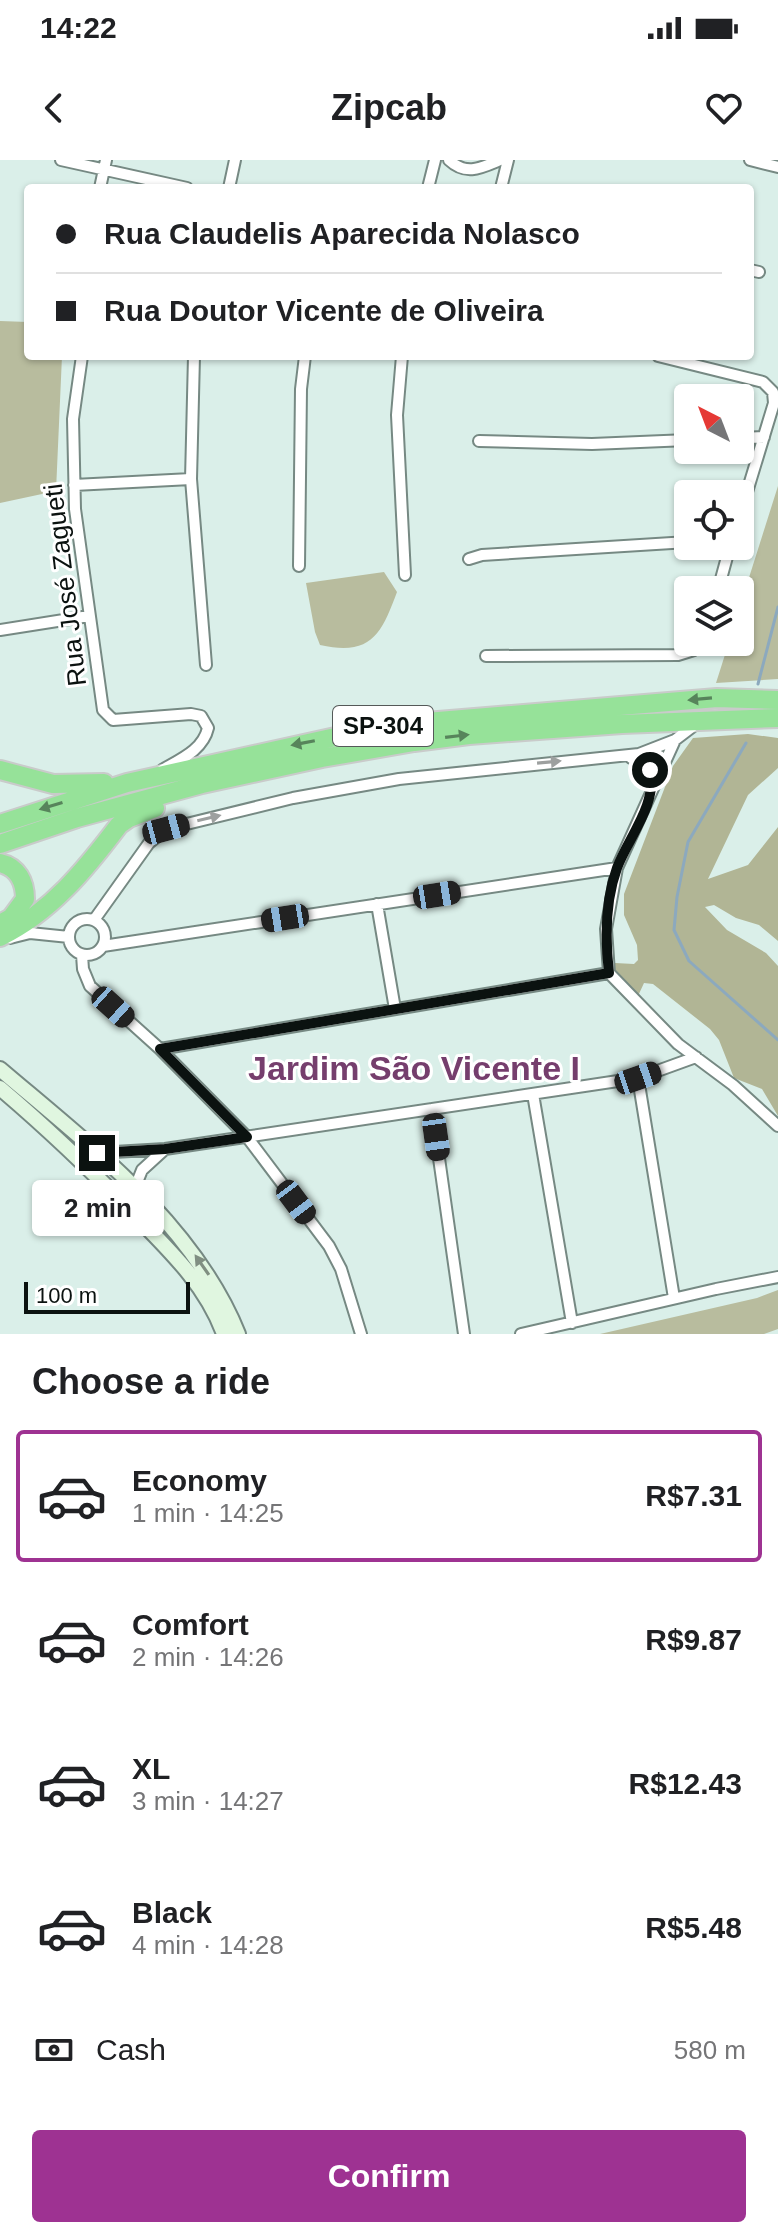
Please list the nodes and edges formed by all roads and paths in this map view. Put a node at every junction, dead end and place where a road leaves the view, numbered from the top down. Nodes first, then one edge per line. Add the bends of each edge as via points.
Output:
1 (61, 160) edge
2 (235, 160) edge
3 (435, 160) edge
4 (449, 160) edge
5 (500, 160) edge
6 (508, 160) edge
7 (750, 160) edge
8 (105, 164) edge
9 (778, 167) edge
10 (101, 184) edge
11 (173, 184) edge
12 (230, 184) edge
13 (429, 184) edge
14 (502, 184) edge
15 (81, 360) edge
16 (194, 360) edge
17 (305, 360) edge
18 (402, 360) edge
19 (674, 360) edge
20 (754, 437) edge
21 (764, 437) junction
22 (479, 441) dead end
23 (674, 441) edge
24 (191, 479) junction
25 (751, 480) edge
26 (74, 485) junction
27 (674, 543) edge
28 (469, 559) dead end
29 (299, 566) dead end
30 (405, 575) dead end
31 (89, 616) junction
32 (0, 630) edge
33 (674, 655) edge
34 (486, 656) dead end
35 (206, 665) dead end
36 (778, 700) edge
37 (778, 718) edge
38 (701, 721) junction
39 (675, 740) junction
40 (601, 758) junction
41 (295, 764) junction
42 (0, 770) edge
43 (150, 777) junction
44 (127, 783) junction
45 (649, 798) junction
46 (0, 824) edge
47 (0, 844) edge
48 (0, 863) edge
49 (617, 868) junction
50 (377, 904) junction
51 (94, 920) junction
52 (0, 924) edge
53 (69, 937) junction
54 (0, 939) edge
55 (103, 946) junction
56 (82, 955) junction
57 (609, 973) junction
58 (395, 1009) junction
59 (160, 1049) junction
60 (696, 1057) junction
61 (0, 1069) edge
62 (638, 1078) junction
63 (0, 1088) edge
64 (533, 1094) junction
65 (432, 1109) junction
66 (778, 1126) edge
67 (247, 1137) junction
68 (165, 1149) junction
69 (97, 1153) junction
70 (134, 1190) junction
71 (778, 1277) edge
72 (674, 1298) junction
73 (572, 1323) junction
74 (224, 1334) edge
75 (238, 1334) edge
76 (361, 1334) edge
77 (464, 1334) edge
78 (521, 1334) edge

1 - 8 street
2 - 12 street
3 - 13 street
4 - 5 street via 469,170
6 - 14 street
7 - 9 street
8 - 10 street
8 - 11 street
15 - 26 street, Rua José Zagueti via 73,419
16 - 24 street
17 - 29 street
18 - 30 street via 397,415
19 - 21 street via 763,382 773,392 774,403
20 - 21 street
21 - 25 street
22 - 23 street
24 - 26 street
24 - 35 street
26 - 31 street, Rua José Zagueti
27 - 28 street
31 - 32 street
31 - 43 street, Rua José Zagueti via 100,699 108,716 113,720 191,714 201,716 208,728 194,751
33 - 34 street
36 -> 43 highway, SP-304 via 717,698 390,725
37 - 38 highway, SP-304
38 - 39 street
41 -> 38 highway, SP-304 via 469,735
39 - 40 street via 639,754
39 - 45 street
40 - 45 street via 643,762 652,779
51 -> 40 street via 149,843 166,829 399,779
41 - 47 highway, SP-304 via 188,787
41 - 54 highway via 129,818 66,891
42 - 44 highway via 53,784
43 - 44 highway, SP-304
44 -> 46 highway, SP-304
45 - 49 street
48 - 52 highway via 12,867 25,888 25,899
49 - 50 street
49 - 57 street via 606,929
50 - 55 street
50 - 58 street
51 - 53 street via 77,922
51 - 55 street via 103,928
53 - 54 street via 30,933
53 - 56 street
55 - 56 street
56 - 59 street via 90,986
57 - 58 street
57 - 60 street
58 - 59 street
59 - 67 street
60 - 62 street
60 - 66 street
61 - 69 main road
62 - 64 street
62 - 72 street
63 - 74 main road via 89,1168 185,1267
64 - 65 street
64 - 73 street
65 - 67 street
65 - 77 street
67 - 68 street
67 - 76 street via 329,1246
68 - 69 street
68 - 70 street via 147,1164
69 - 70 main road
75 -> 70 main road via 195,1256
71 - 72 street
72 - 73 street
73 - 78 street

